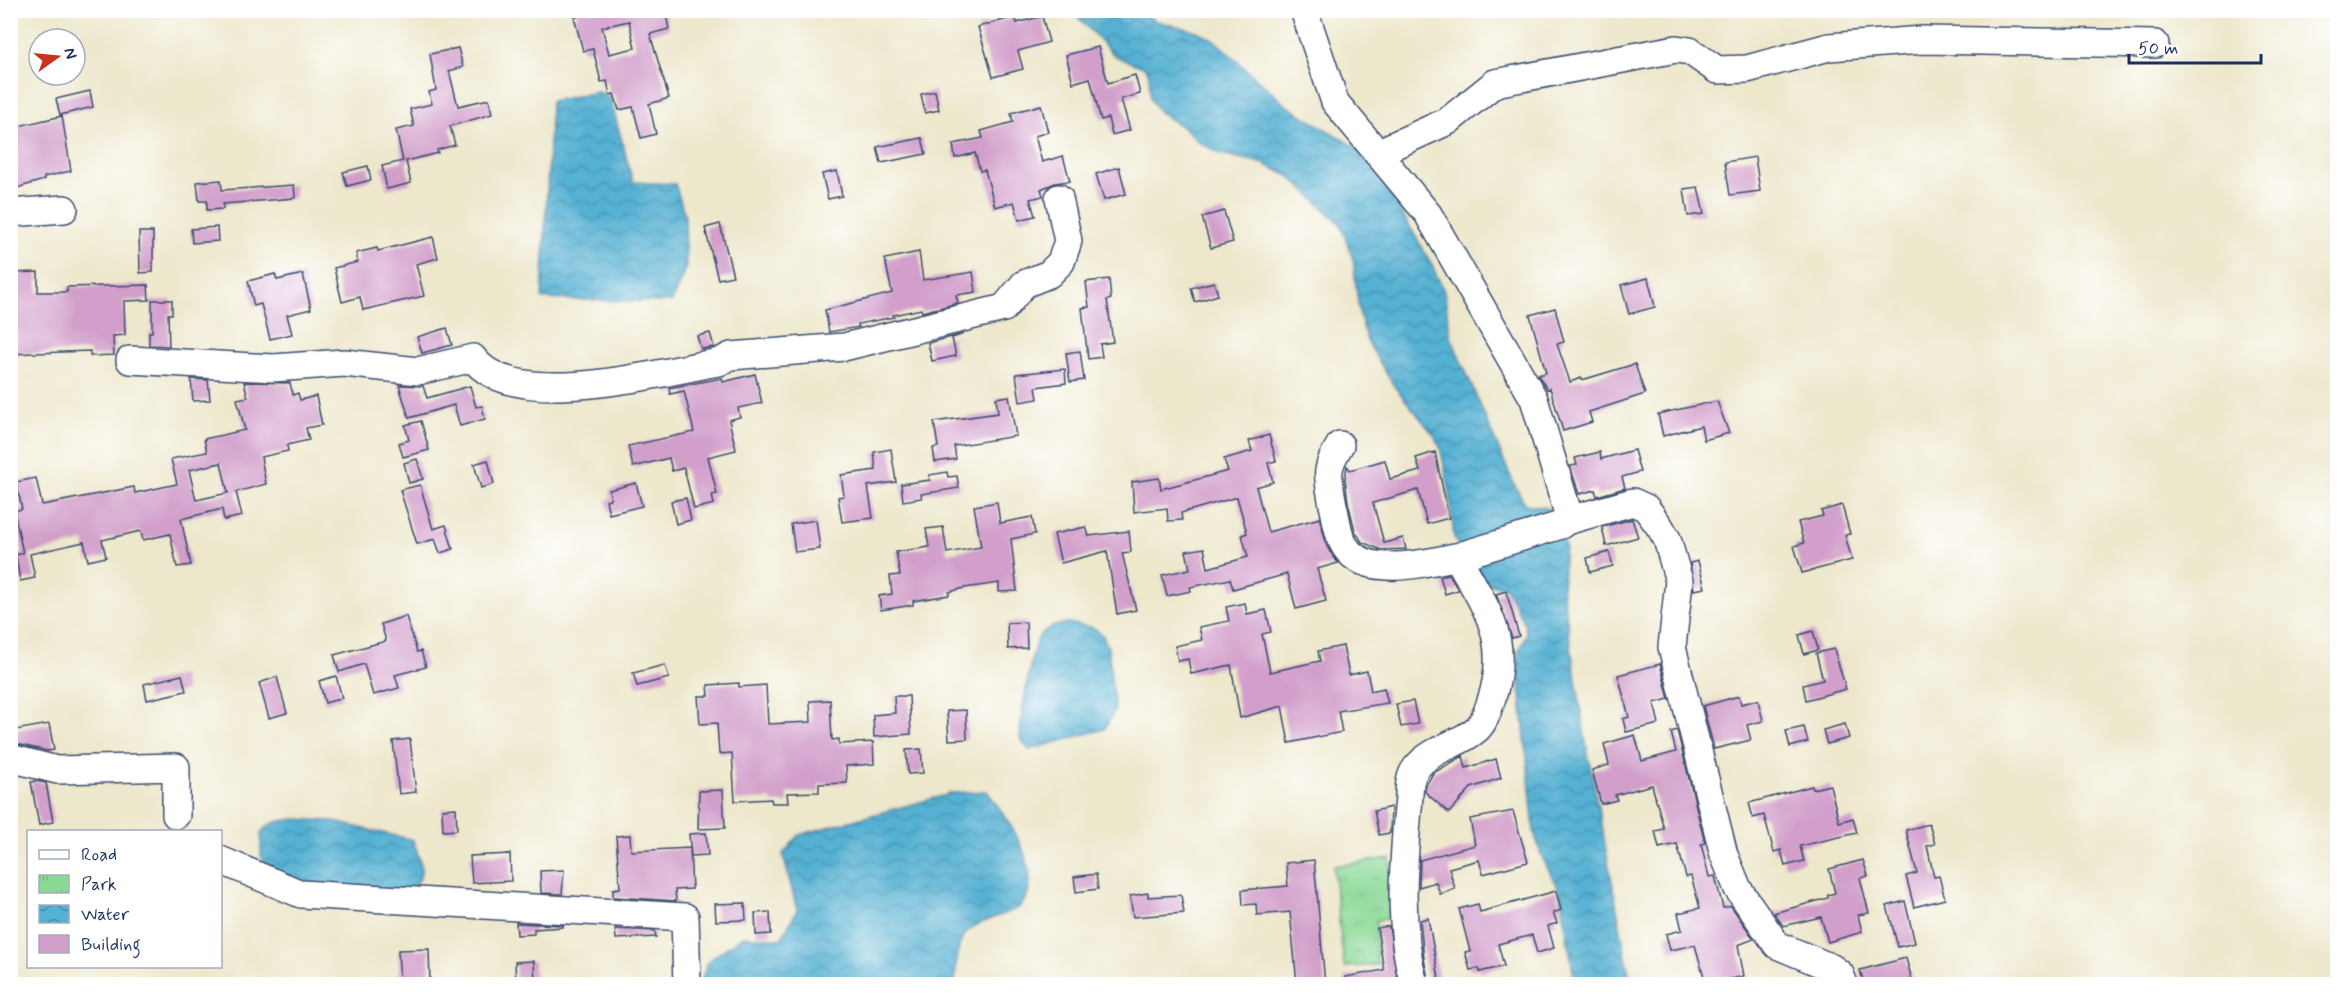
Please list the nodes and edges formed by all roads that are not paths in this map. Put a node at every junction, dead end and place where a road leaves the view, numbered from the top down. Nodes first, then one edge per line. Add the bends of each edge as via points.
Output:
1 (1304, 10) edge
2 (2155, 44) dead end
3 (1377, 153) junction
4 (1059, 198) dead end
5 (64, 209) dead end
6 (10, 213) edge
7 (130, 360) dead end
8 (1340, 445) dead end
9 (1563, 523) junction
10 (1461, 556) junction
11 (10, 758) edge
12 (176, 815) dead end
13 (222, 861) edge
14 (687, 984) edge
15 (1414, 984) edge
16 (1845, 984) edge

1 - 3 street via 1335,102
2 - 3 street via 1923,40 1829,47 1747,69 1717,70 1690,51 1676,49 1495,83 1448,121
3 - 9 street via 1428,214 1534,399 1567,510
4 - 7 street via 1068,241 1061,262 1049,274 1024,284 1004,309 844,347 731,356 719,362 570,387 525,386 482,371 473,358 418,371 344,363 273,368
5 - 6 street
8 - 10 street via 1327,469 1328,482 1341,540 1356,558 1381,566
9 - 10 street
9 - 16 street via 1633,502 1646,508 1660,527 1679,581 1672,647 1724,855 1738,890 1777,945 1832,968
10 - 15 street via 1459,560 1492,620 1498,664 1493,692 1477,729 1436,750 1415,769 1409,786 1402,856 1402,913
11 - 12 street via 57,770 176,767
13 - 14 street via 301,894 685,917

